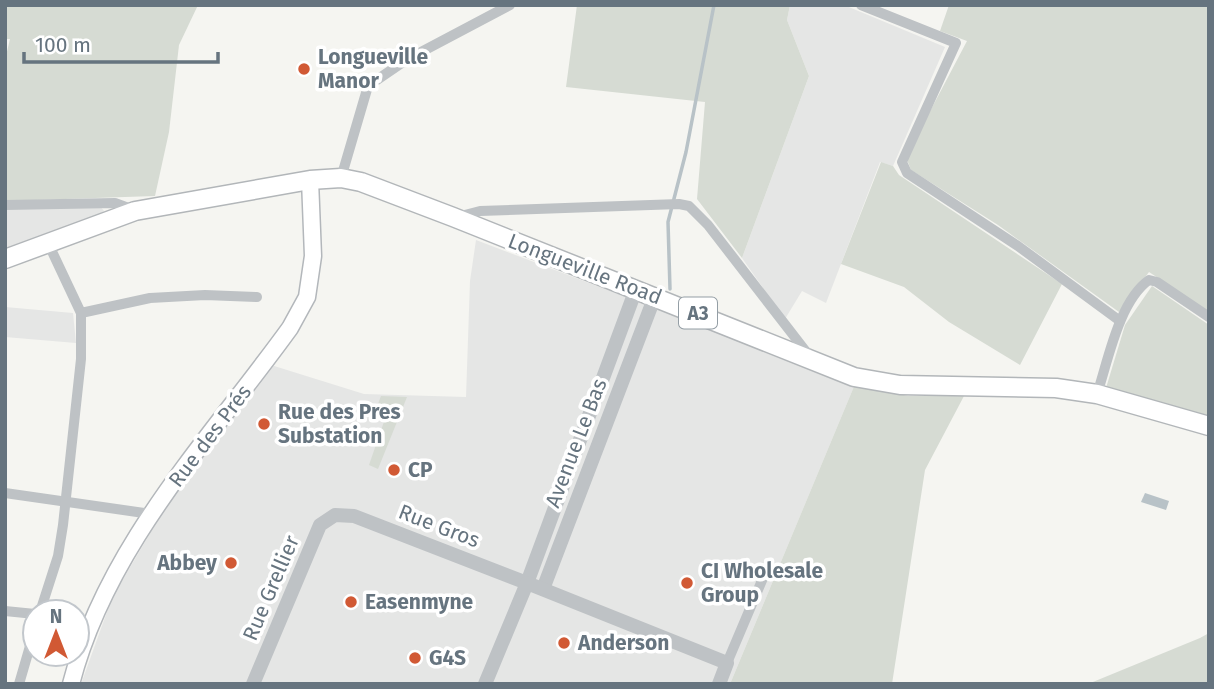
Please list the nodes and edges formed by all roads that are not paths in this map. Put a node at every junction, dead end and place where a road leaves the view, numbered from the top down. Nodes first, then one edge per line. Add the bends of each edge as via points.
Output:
1 (510, 5) edge
2 (861, 5) edge
3 (341, 178) junction
4 (310, 180) junction
5 (5, 205) edge
6 (135, 211) junction
7 (453, 218) junction
8 (48, 243) junction
9 (5, 259) edge
10 (636, 289) junction
11 (655, 296) junction
12 (257, 297) dead end
13 (81, 313) junction
14 (1209, 317) edge
15 (1120, 321) junction
16 (813, 360) junction
17 (1097, 394) junction
18 (1209, 426) edge
19 (5, 493) edge
20 (66, 501) junction
21 (151, 514) junction
22 (335, 514) joint
23 (763, 578) dead end
24 (527, 583) junction
25 (543, 589) junction
26 (44, 598) edge
27 (727, 663) junction
28 (71, 684) edge
29 (253, 684) edge
30 (485, 684) edge
31 (719, 684) edge

1 - 3 street via 406,60 368,86
2 - 15 street via 956,43 902,162 907,173
3 - 4 main road, Longueville Road / A3
3 - 7 main road, Longueville Road / A3
4 - 6 main road, Longueville Road / A3
4 - 21 main road, Rue des Prés via 313,256 307,297 290,328
5 - 6 street via 115,203
6 - 8 main road, Longueville Road / A3
7 - 10 main road, Longueville Road / A3
7 - 16 street via 480,211 689,206
8 - 9 main road, Longueville Road / A3
8 - 13 street
10 - 11 main road, Longueville Road / A3
10 - 24 street, Avenue Le Bas
11 - 16 main road, Longueville Road / A3
11 - 25 street, Avenue Le Bas
12 - 13 street via 150,298
13 - 20 street via 81,359
14 - 15 street via 1149,280
15 - 17 street
16 - 17 main road, Longueville Road / A3 via 854,377 900,385 1020,385
17 - 18 main road, Longueville Road / A3
19 - 20 street
20 - 21 street
20 - 26 street via 58,556
21 - 28 main road, Rue des Prés via 108,587 79,653
22 - 24 street, Rue Gros via 354,516
22 - 29 street, Rue Grellier via 320,525
23 - 27 street
24 - 25 street
24 - 30 street, Avenue Le Bas
25 - 27 street
27 - 31 street

